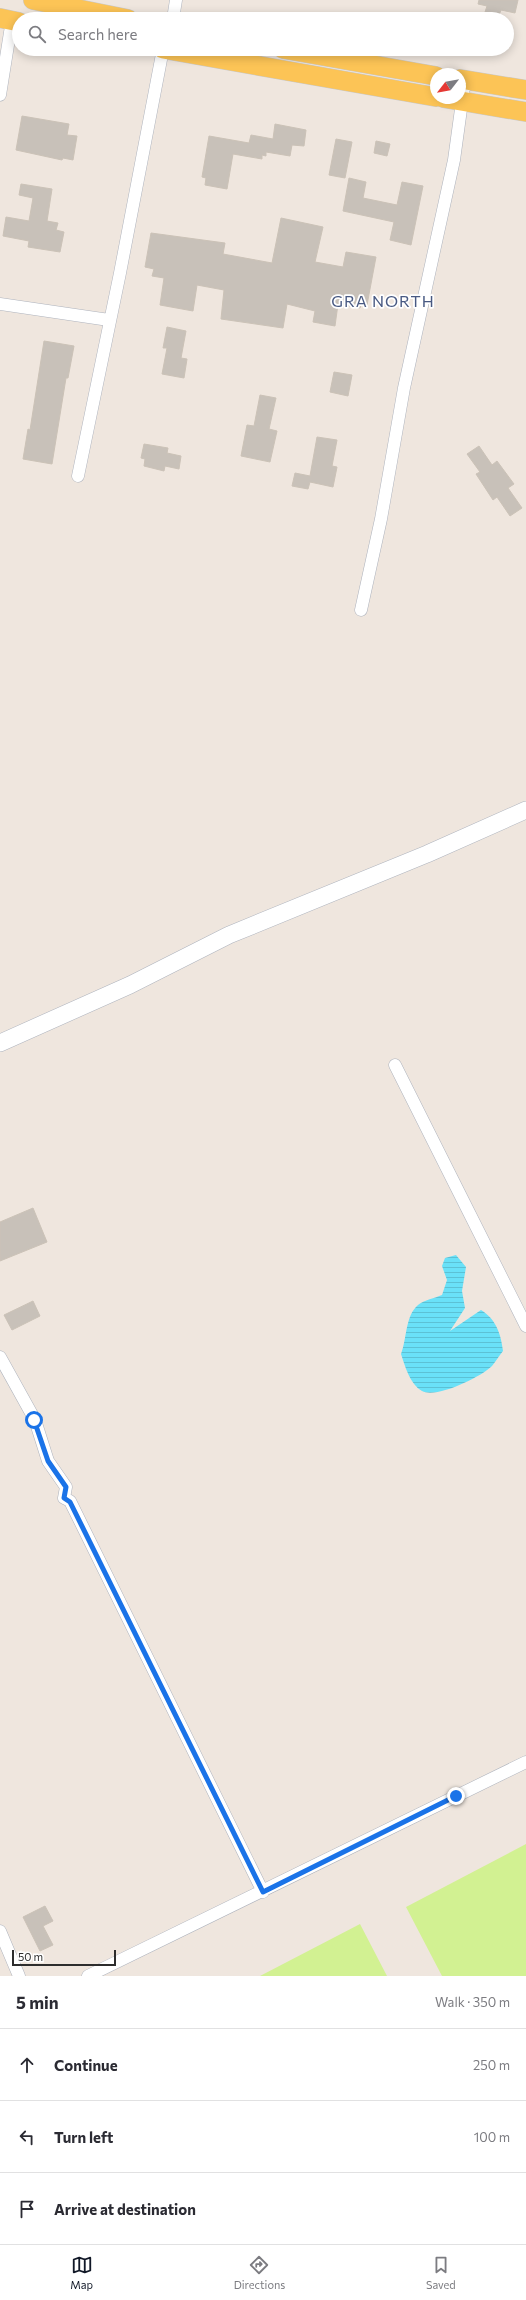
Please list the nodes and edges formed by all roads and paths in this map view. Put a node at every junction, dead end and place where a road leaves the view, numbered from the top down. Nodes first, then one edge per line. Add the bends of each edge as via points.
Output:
1 (34, 0) edge
2 (173, 1) edge
3 (93, 12) edge
4 (173, 12) edge
5 (10, 20) edge
6 (162, 56) edge
7 (203, 56) edge
8 (323, 56) edge
9 (430, 75) edge
10 (466, 80) edge
11 (526, 90) edge
12 (0, 95) edge
13 (430, 96) edge
14 (466, 102) edge
15 (462, 104) edge
16 (526, 112) edge
17 (0, 304) edge
18 (109, 320) junction
19 (78, 476) dead end
20 (361, 610) dead end
21 (526, 810) edge
22 (0, 1042) edge
23 (395, 1065) dead end
24 (526, 1326) edge
25 (0, 1357) edge
26 (526, 1762) edge
27 (263, 1892) junction
28 (0, 1931) edge
29 (101, 1973) edge
30 (19, 1976) edge
31 (88, 1976) edge

1 - 3 main road
2 - 4 street
5 - 12 street
6 - 18 street
7 - 13 main road
8 - 9 main road
10 - 11 main road
14 - 16 main road
15 - 20 street via 454,160 404,388 381,519
17 - 18 street
18 - 19 street
21 - 22 street via 413,860 230,935 130,985
23 - 24 street
25 - 27 street via 34,1420 48,1461 66,1487 64,1498 70,1502
26 - 27 street
27 - 29 street
28 - 30 street
29 - 31 street

